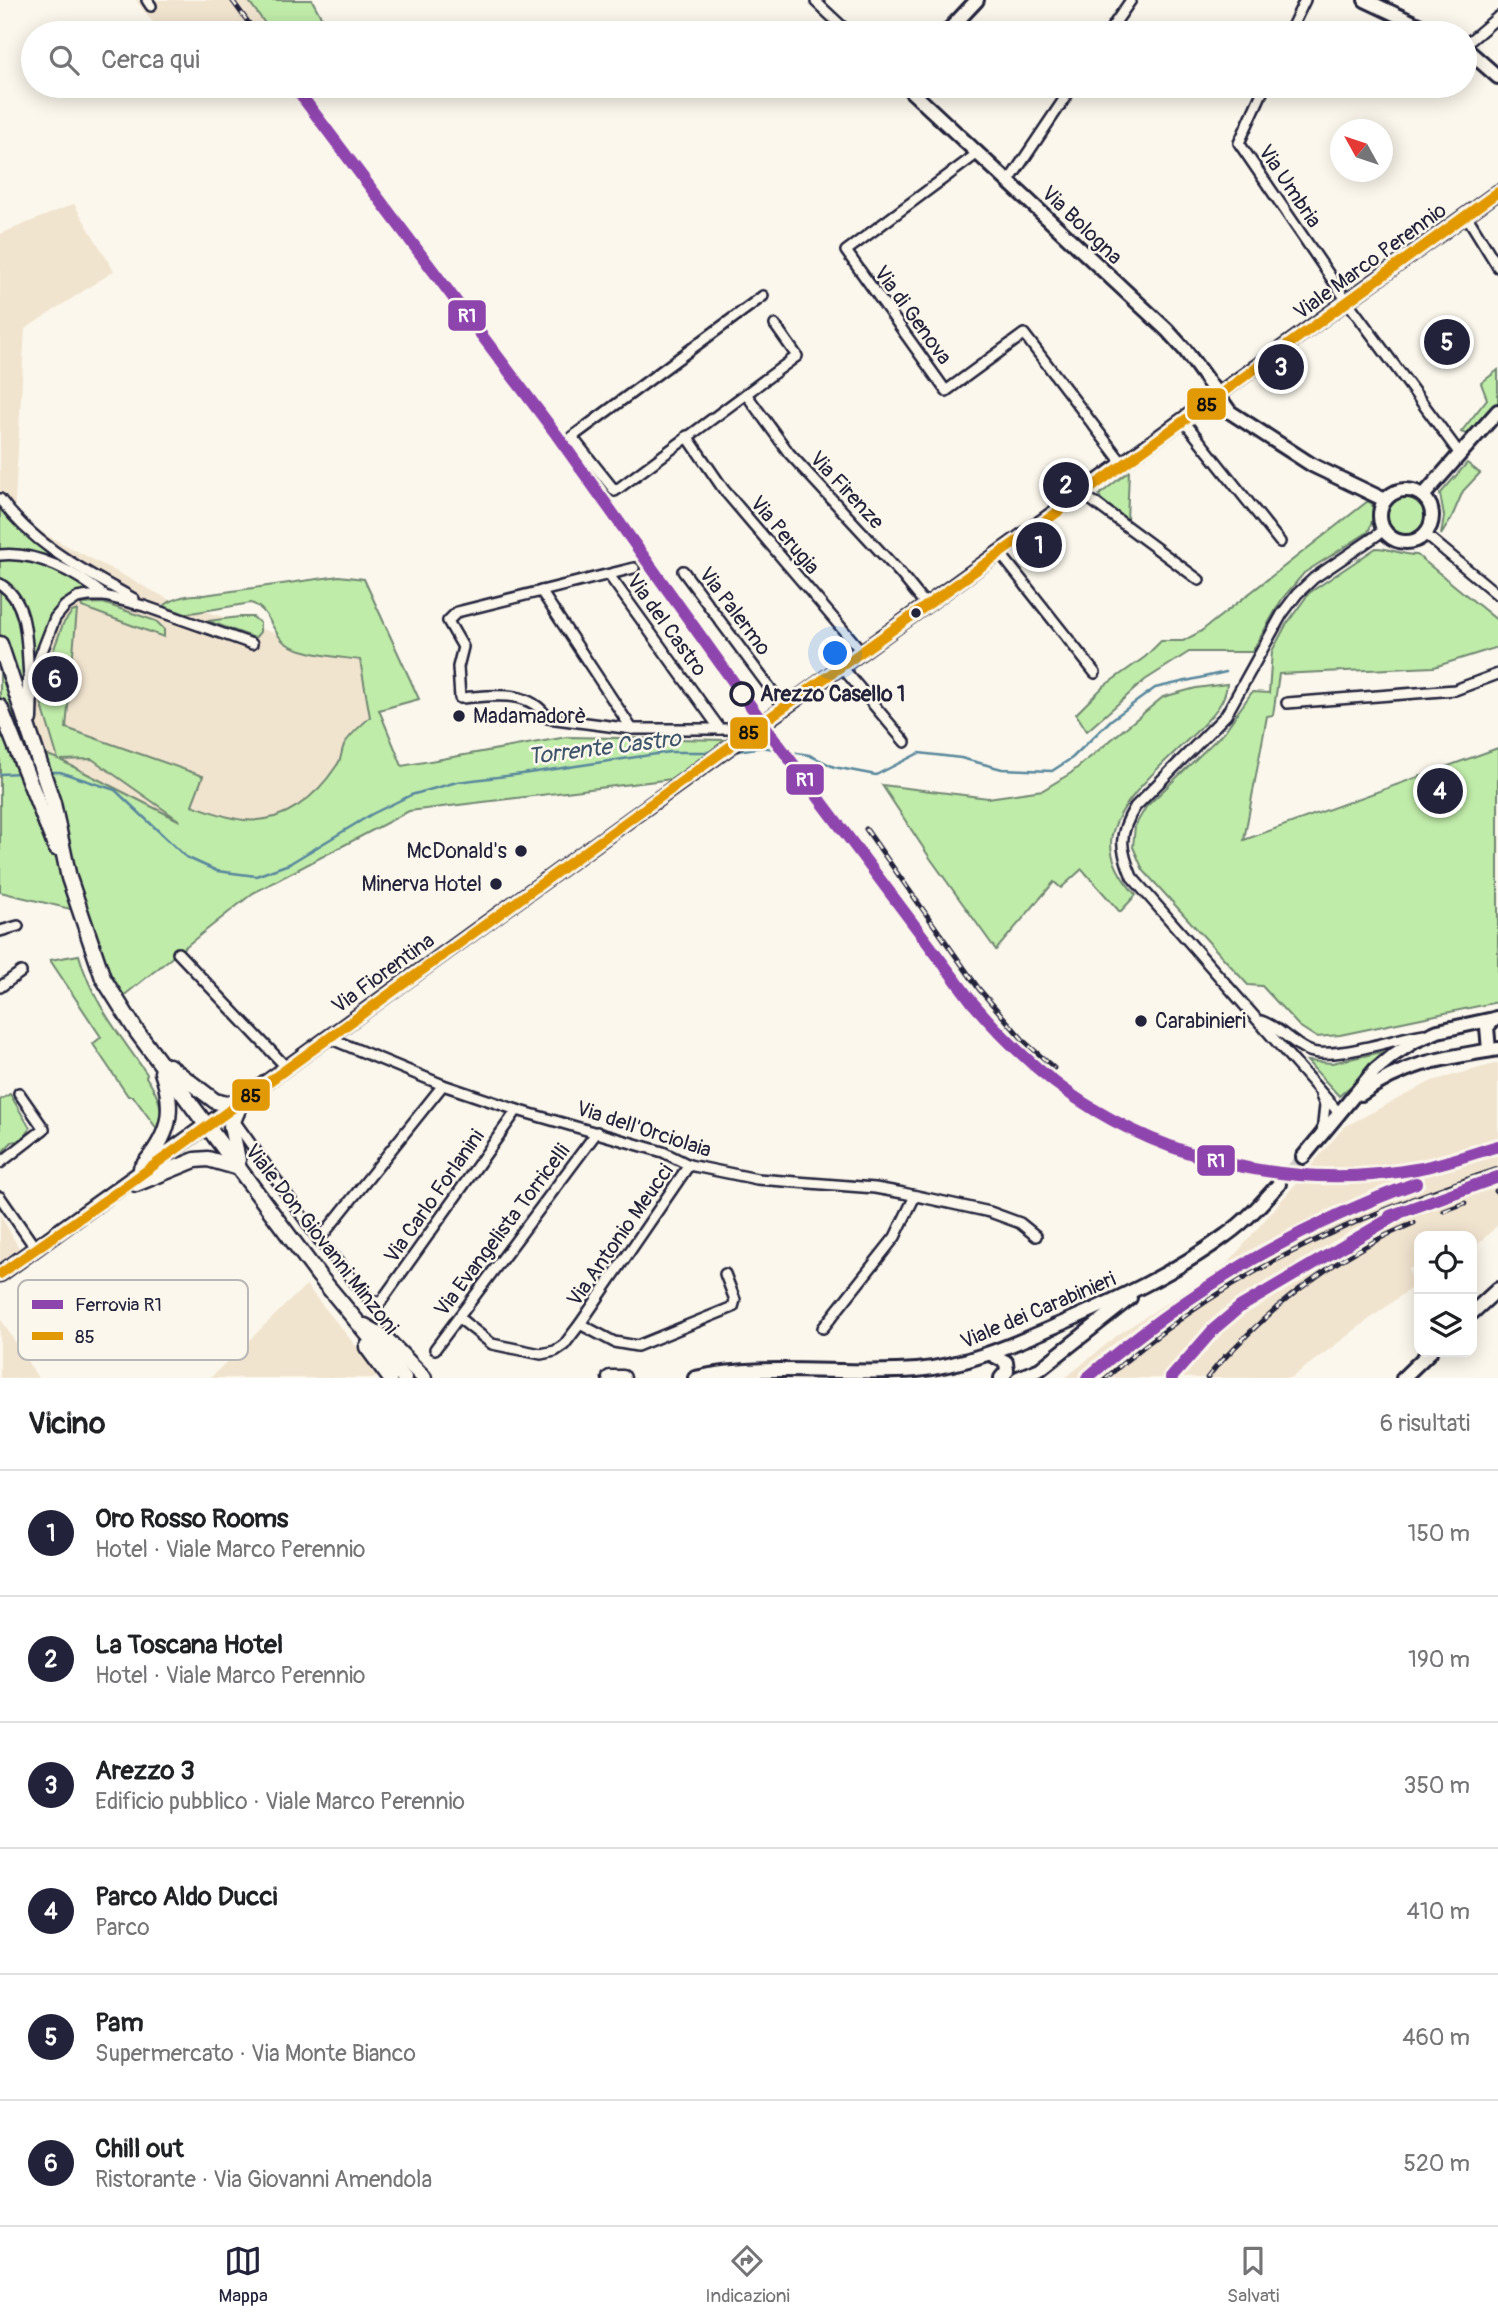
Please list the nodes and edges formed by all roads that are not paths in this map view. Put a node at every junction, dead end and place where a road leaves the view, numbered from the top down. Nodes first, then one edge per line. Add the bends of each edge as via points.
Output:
1 (977, 0) edge
2 (1131, 0) edge
3 (1305, 0) edge
4 (1365, 0) edge
5 (816, 1) edge
6 (1498, 17) edge
7 (837, 21) edge
8 (957, 21) edge
9 (1116, 21) edge
10 (1295, 21) edge
11 (1410, 21) edge
12 (1477, 36) edge
13 (1477, 58) edge
14 (1498, 77) edge
15 (920, 98) edge
16 (1065, 98) edge
17 (1259, 98) edge
18 (978, 153) junction
19 (1009, 181) junction
20 (1498, 192) edge
21 (1465, 215) junction
22 (1498, 267) edge
23 (763, 296) dead end
24 (1347, 301) junction
25 (775, 325) dead end
26 (746, 394) junction
27 (1217, 396) junction
28 (1498, 411) edge
29 (1183, 420) junction
30 (687, 436) junction
31 (1460, 454) junction
32 (1123, 464) junction
33 (1083, 494) junction
34 (1423, 496) junction
35 (0, 499) edge
36 (1385, 500) junction
37 (1383, 531) junction
38 (1425, 534) junction
39 (1280, 542) dead end
40 (1000, 553) junction
41 (0, 555) edge
42 (634, 568) dead end
43 (683, 570) dead end
44 (609, 575) junction
45 (1199, 580) dead end
46 (0, 584) edge
47 (541, 592) junction
48 (1498, 595) edge
49 (105, 596) junction
50 (144, 606) junction
51 (926, 606) junction
52 (0, 644) edge
53 (252, 644) dead end
54 (862, 652) junction
55 (841, 666) junction
56 (1095, 673) dead end
57 (1498, 674) edge
58 (30, 682) junction
59 (1287, 703) dead end
60 (784, 706) junction
61 (0, 707) edge
62 (632, 729) junction
63 (720, 729) junction
64 (753, 729) junction
65 (29, 731) junction
66 (905, 742) dead end
67 (45, 805) junction
68 (18, 926) dead end
69 (0, 931) edge
70 (178, 953) dead end
71 (21, 972) dead end
72 (0, 986) edge
73 (1497, 1018) edge
74 (1259, 1020) junction
75 (1438, 1031) junction
76 (329, 1038) junction
77 (1494, 1050) edge
78 (156, 1057) junction
79 (287, 1068) junction
80 (443, 1085) junction
81 (1318, 1088) junction
82 (19, 1093) dead end
83 (242, 1100) junction
84 (1352, 1100) junction
85 (517, 1110) junction
86 (1339, 1113) junction
87 (235, 1122) junction
88 (207, 1125) junction
89 (597, 1132) junction
90 (1322, 1133) junction
91 (1303, 1157) tunnel mouth
92 (0, 1163) edge
93 (689, 1165) junction
94 (240, 1168) junction
95 (1279, 1184) tunnel mouth
96 (124, 1187) junction
97 (915, 1196) junction
98 (0, 1197) edge
99 (1036, 1236) dead end
100 (319, 1240) junction
101 (36, 1249) junction
102 (0, 1274) edge
103 (724, 1274) dead end
104 (1144, 1286) junction
105 (1498, 1289) edge
106 (1477, 1308) edge
107 (458, 1318) junction
108 (358, 1322) junction
109 (580, 1324) junction
110 (823, 1328) dead end
111 (435, 1349) dead end
112 (991, 1354) junction
113 (1425, 1357) edge
114 (893, 1374) edge
115 (390, 1378) edge
116 (404, 1378) edge
117 (424, 1378) edge
118 (610, 1378) edge
119 (622, 1378) edge
120 (695, 1378) edge
121 (1001, 1378) edge
122 (1018, 1378) edge
123 (1403, 1378) edge

1 - 8 main road
2 - 9 street
3 - 10 street
4 - 11 main road
5 - 7 street
6 - 12 street
13 - 14 main road
15 - 18 main road, Via Bologna
16 - 19 street
17 - 24 street, Via Umbria via 1239,142
18 - 19 main road, Via Bologna
18 - 32 street, Via di Genova via 846,251 946,391 1024,334
19 - 27 main road, Via Bologna via 1167,330
20 - 21 main road, Viale Marco Perennio
21 - 22 street
21 - 24 main road, Viale Marco Perennio
23 - 30 street via 572,437 615,491
24 - 27 main road, Viale Marco Perennio
24 - 31 street
25 - 26 street via 797,356
26 - 30 street
26 - 51 street, Via Firenze via 789,453
27 - 29 main road, Viale Marco Perennio
27 - 36 main road, Via Bologna via 1230,412 1312,465
28 - 31 main road
29 - 32 main road, Viale Marco Perennio
29 - 39 street
30 - 54 street, Via Perugia via 724,490
31 - 34 main road
32 - 33 main road, Viale Marco Perennio
33 - 40 main road, Viale Marco Perennio
33 - 45 street
34 - 36 main road via 1407,490
34 - 38 main road via 1432,519
35 - 50 street via 36,538
36 - 37 main road via 1380,515
37 - 38 main road via 1404,543
37 - 74 street via 1297,594 1226,715 1135,807 1121,840 1132,877
38 - 48 street
40 - 51 main road, Viale Marco Perennio
40 - 56 street
41 - 49 street via 27,556 55,566
42 - 44 street, Via del Castro
43 - 60 street, Via Palermo
44 - 47 street, Via del Castro
44 - 63 street, Via del Castro
46 - 58 street via 21,609
47 - 62 street
47 - 62 street, Via del Castro via 457,612 448,621 463,647 458,667 460,698 511,695 541,708 548,718
49 - 50 street
49 - 58 street via 77,598 65,606 55,618
50 - 53 street
51 - 54 main road, Viale Marco Perennio
52 - 65 main road
54 - 55 main road, Viale Marco Perennio
55 - 60 main road, Viale Marco Perennio
55 - 66 street
57 - 59 street via 1455,690
58 - 65 main road
60 - 64 main road, Viale Marco Perennio
61 - 67 main road
62 - 63 street, Via del Castro
63 - 64 street, Via del Castro
64 - 76 main road, Via Fiorentina
65 - 67 main road
67 - 78 main road, Viale Don Giovanni Minzoni via 103,978
68 - 69 street
70 - 79 street
71 - 72 street
73 - 75 main road
73 - 77 main road via 1487,1027
74 - 75 street via 1320,1054
74 - 81 street
75 - 84 main road via 1392,1056
76 - 79 main road, Via Fiorentina
76 - 80 street, Via dell'Orciolaia
77 - 84 main road via 1410,1067
78 - 83 main road via 215,1101
78 - 88 main road, Viale Don Giovanni Minzoni
78 - 96 main road via 167,1086 167,1129
79 - 83 main road, Via Fiorentina
80 - 85 street, Via dell'Orciolaia
80 - 100 street
81 - 86 street
81 - 90 street via 1325,1105
82 - 92 street via 44,1129
83 - 87 main road
83 - 88 main road, Via Fiorentina
84 - 86 main road
85 - 89 street, Via dell'Orciolaia
85 - 100 street, Via Carlo Forlanini via 380,1303 369,1299
86 - 90 main road
87 - 94 main road via 232,1137
87 - 100 street
88 - 94 main road, Viale Don Giovanni Minzoni
88 - 96 main road, Via Fiorentina
89 - 93 street, Via dell'Orciolaia
89 - 107 street, Via Evangelista Torricelli
90 - 91 main road
93 - 97 street, Via dell'Orciolaia via 758,1179 875,1188
93 - 109 street, Via Antonio Meucci
94 - 96 main road via 208,1158 195,1160
94 - 108 main road, Viale Don Giovanni Minzoni
95 - 104 main road, Viale dei Carabinieri via 1227,1235
96 - 101 main road, Via Fiorentina
97 - 99 street, Via dell'Orciolaia via 990,1212 1020,1223
97 - 110 street via 895,1237
98 - 101 street
101 - 102 main road, Via Fiorentina
103 - 109 street, Via Antonio Meucci via 735,1300 733,1307 637,1346 614,1342
104 - 112 main road, Viale dei Carabinieri
104 - 122 main road, Viale dei Carabinieri via 1040,1369
105 - 106 main road
107 - 109 street, Via Antonio Meucci via 492,1344 541,1354 564,1345
107 - 111 street, Via Evangelista Torricelli
108 - 115 main road via 368,1349
108 - 116 main road, Viale Don Giovanni Minzoni
108 - 117 main road via 384,1337
112 - 114 main road, Viale dei Carabinieri
112 - 121 main road via 1006,1362 1007,1371
113 - 123 main road
114 - 120 main road, Viale dei Carabinieri via 837,1369 728,1371
118 - 119 main road

